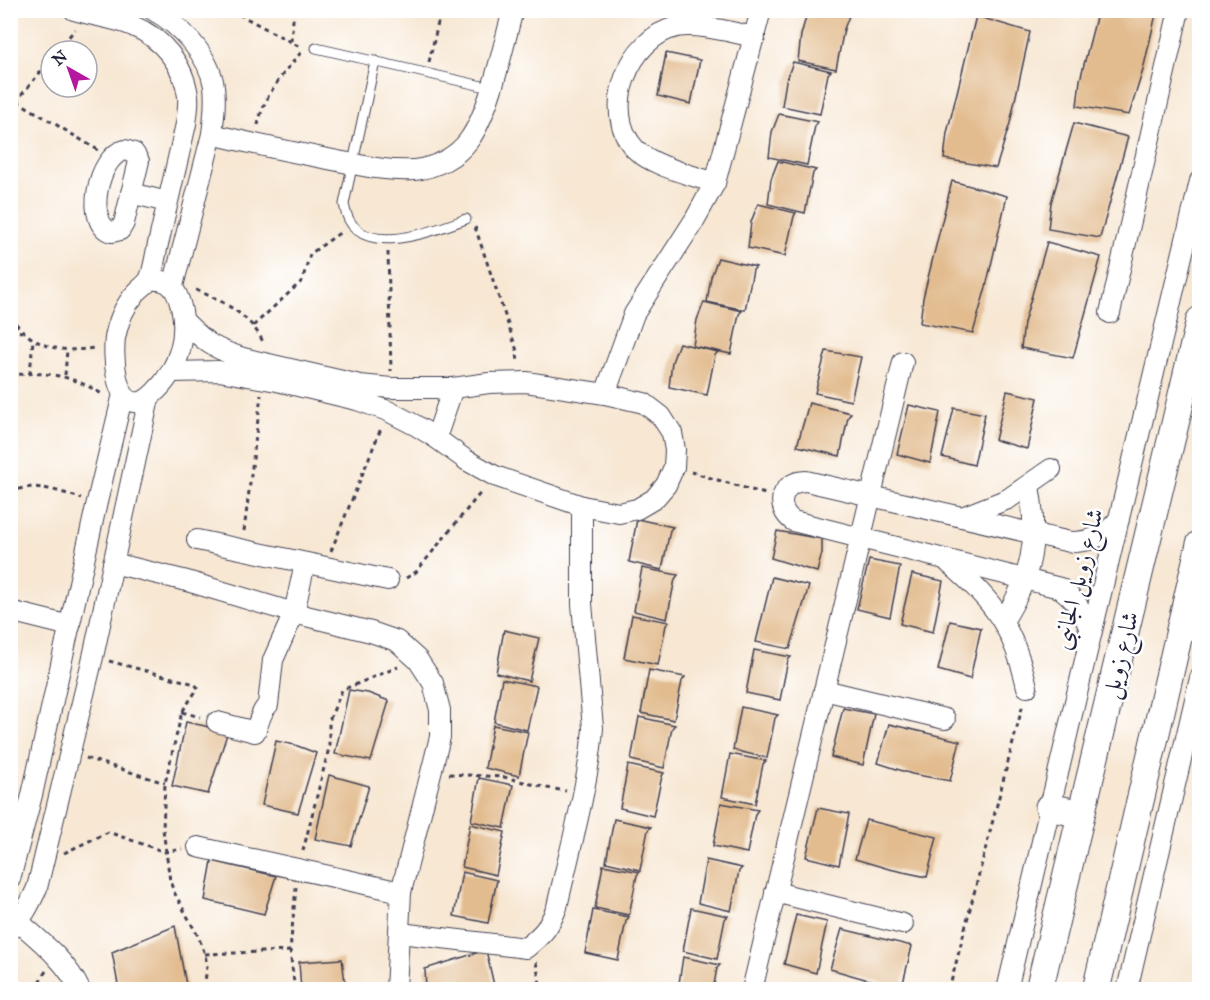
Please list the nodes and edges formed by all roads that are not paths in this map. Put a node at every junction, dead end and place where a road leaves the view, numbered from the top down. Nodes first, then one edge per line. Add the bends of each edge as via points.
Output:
1 (153, 10) edge
2 (513, 10) edge
3 (761, 10) edge
4 (1179, 10) edge
5 (81, 12) edge
6 (178, 18) edge
7 (755, 37) junction
8 (316, 48) dead end
9 (170, 52) junction
10 (375, 61) junction
11 (491, 88) junction
12 (212, 134) junction
13 (352, 164) junction
14 (1200, 181) edge
15 (715, 183) junction
16 (131, 193) junction
17 (168, 202) junction
18 (466, 219) road end
19 (149, 280) junction
20 (174, 284) junction
21 (1110, 313) dead end
22 (183, 320) junction
23 (1200, 320) edge
24 (903, 362) dead end
25 (172, 372) junction
26 (269, 372) junction
27 (453, 388) junction
28 (605, 394) junction
29 (148, 398) junction
30 (122, 401) junction
31 (436, 438) junction
32 (1051, 470) dead end
33 (1029, 486) junction
34 (870, 496) junction
35 (582, 506) junction
36 (962, 517) junction
37 (1119, 519) junction
38 (1034, 533) junction
39 (860, 538) junction
40 (197, 540) dead end
41 (1200, 544) edge
42 (945, 559) junction
43 (113, 563) junction
44 (305, 563) junction
45 (1026, 579) junction
46 (388, 580) road end
47 (10, 611) edge
48 (294, 613) junction
49 (1004, 621) junction
50 (70, 626) junction
51 (1090, 631) junction
52 (1200, 678) edge
53 (1027, 687) road end
54 (824, 690) junction
55 (945, 719) dead end
56 (216, 722) dead end
57 (1049, 807) junction
58 (1081, 814) junction
59 (198, 847) road end
60 (10, 879) edge
61 (401, 892) junction
62 (776, 892) junction
63 (13, 922) edge
64 (903, 924) dead end
65 (400, 933) junction
66 (80, 990) edge
67 (396, 990) edge
68 (752, 990) edge
69 (1007, 990) edge
70 (1039, 990) edge
71 (1096, 990) edge
72 (1127, 990) edge

1 - 6 street
2 - 11 street
3 - 7 street
4 - 21 street
5 - 9 street via 133,26
6 - 9 street
6 - 12 street via 206,62 214,85
7 - 15 street
7 - 15 street via 679,26 646,44 624,78 621,118 636,150 649,159
8 - 10 lane
9 - 17 street via 183,74 188,97 186,124
10 - 11 lane
10 - 13 lane
11 - 13 street via 479,124 468,142 435,166 391,170
12 - 13 street
12 - 20 street
13 - 18 lane via 345,213 362,234 388,239
14 - 37 street, شارع زويل الجانبى
15 - 28 street via 634,314
16 - 16 street via 122,227 116,232 104,229 98,215 97,193 111,158 125,150 134,153 139,161
16 - 17 street
17 - 19 street
19 - 20 street
19 - 30 street via 128,303 117,328 114,364
20 - 22 street
22 - 25 street via 183,338
22 - 26 street via 206,343
23 - 58 main road, شارع زويل
24 - 34 street
25 - 26 street
25 - 29 street
26 - 27 street via 391,388
26 - 31 street via 388,411
27 - 28 street via 526,382
27 - 31 street
28 - 35 street via 644,403 661,416 672,433 674,467 654,499 637,508 619,513
29 - 30 street via 135,403
29 - 43 street
30 - 50 street
31 - 35 street via 495,476
32 - 33 street
33 - 36 street via 993,506
33 - 38 street
34 - 36 street
34 - 39 street
34 - 39 street via 799,481 787,488 782,499 783,512 793,521
35 - 65 street via 582,604 593,728 583,793 550,925 526,948
36 - 38 street
37 - 38 street via 1103,535 1081,542
37 - 51 street, شارع زويل الجانبى
38 - 45 street
39 - 42 street
39 - 54 street
40 - 44 street
41 - 71 main road
42 - 45 street
42 - 49 street via 978,588
43 - 48 street
43 - 63 street via 37,888 30,904
44 - 46 street
44 - 48 street
45 - 49 street
45 - 51 street via 1060,588 1074,599 1085,614
47 - 50 street
48 - 56 street via 273,660 268,705 255,732
48 - 61 street via 397,641 418,660 433,683 440,710 440,737
49 - 53 street
50 - 60 street
51 - 57 street, شارع زويل الجانبى
52 - 72 street
54 - 55 street
54 - 62 street
57 - 58 main road
57 - 69 street, شارع زويل الجانبى
58 - 70 main road, شارع زويل
59 - 61 street
61 - 65 street
62 - 64 street
62 - 68 street
63 - 66 street via 57,956
65 - 67 street

